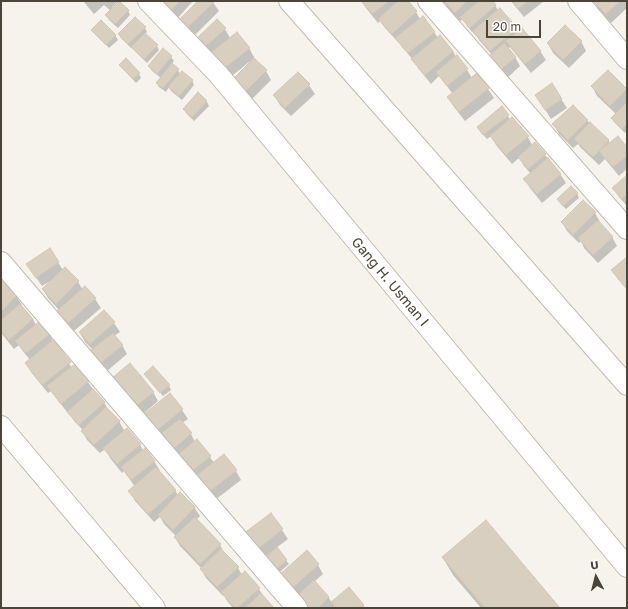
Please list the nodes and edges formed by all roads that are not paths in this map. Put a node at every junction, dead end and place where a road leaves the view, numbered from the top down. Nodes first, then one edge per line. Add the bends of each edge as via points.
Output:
1 (148, 1) edge
2 (289, 1) edge
3 (428, 1) edge
4 (578, 1) edge
5 (627, 59) edge
6 (627, 229) edge
7 (1, 262) edge
8 (627, 385) edge
9 (1, 426) edge
10 (627, 567) edge
11 (155, 608) edge
12 (296, 608) edge

1 - 10 street, Gang H. Usman I via 218,74
2 - 8 street
3 - 6 street
4 - 5 street
7 - 12 street
9 - 11 street

